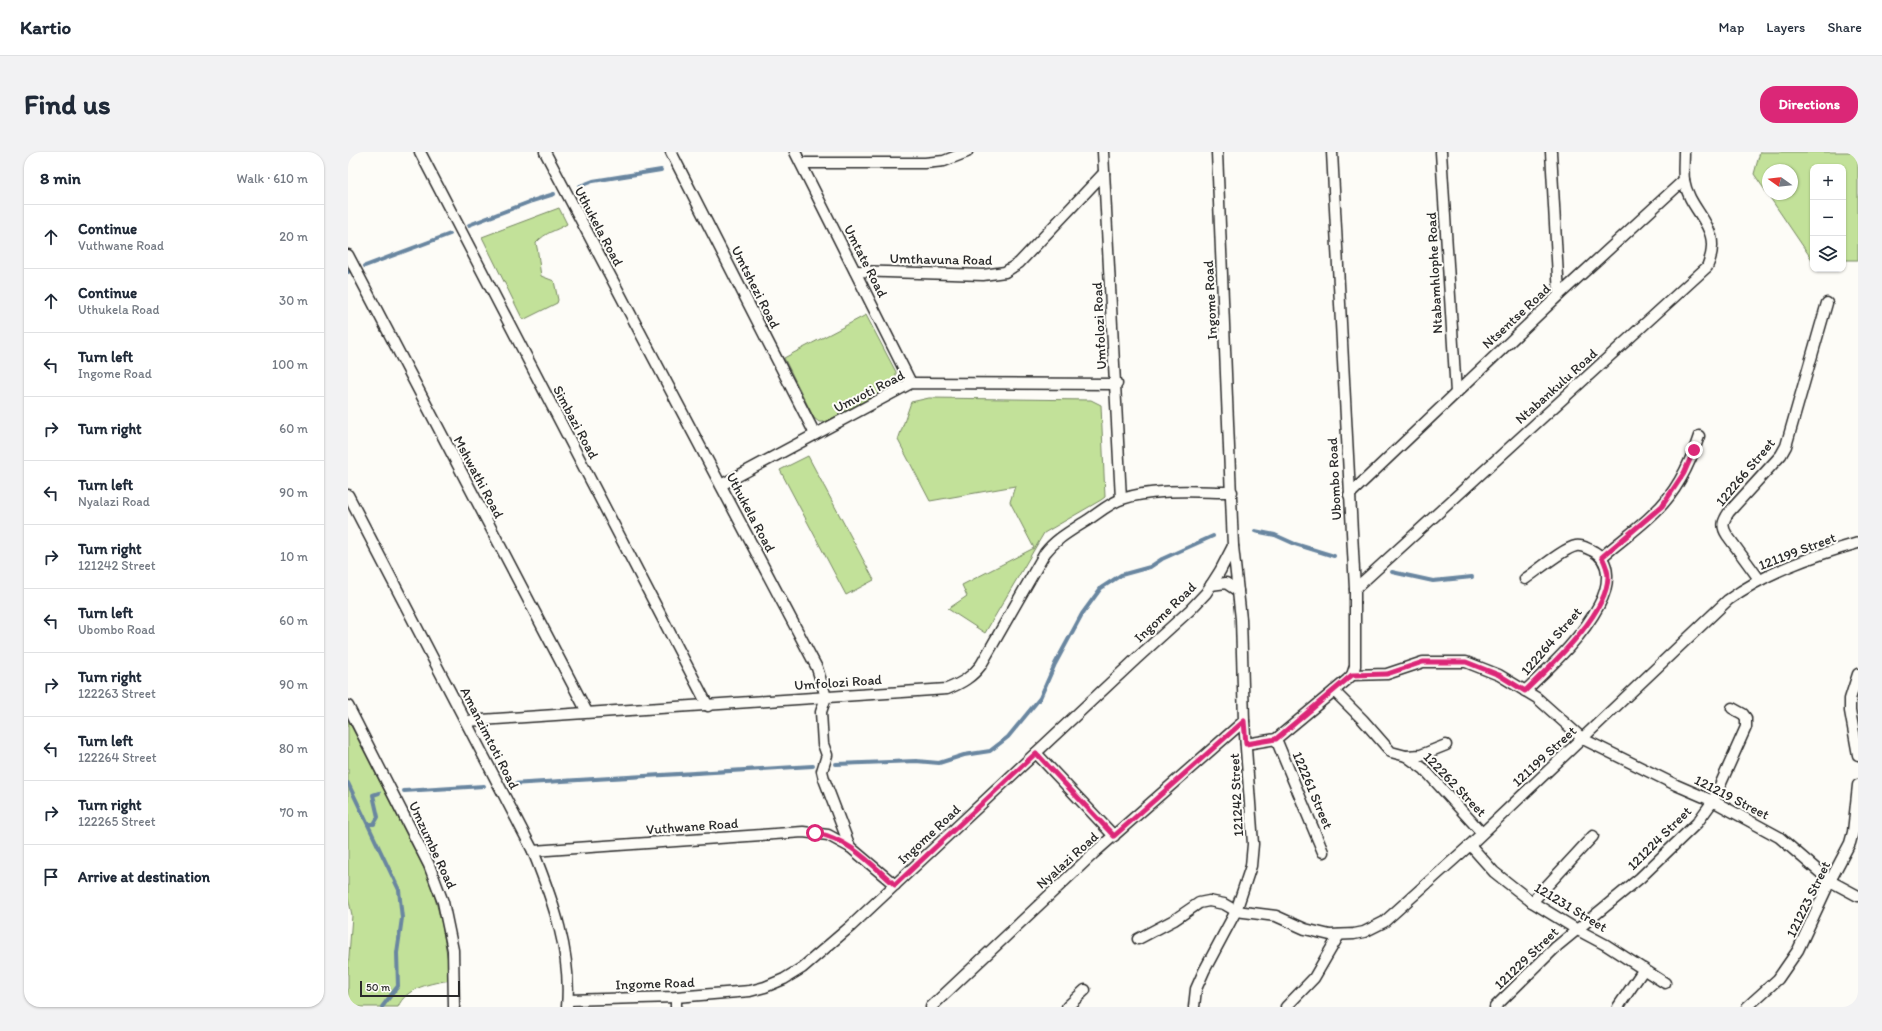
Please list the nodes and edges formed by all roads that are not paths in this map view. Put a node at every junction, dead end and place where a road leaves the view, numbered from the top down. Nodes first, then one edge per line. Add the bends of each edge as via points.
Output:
1 (420, 152) edge
2 (545, 152) edge
3 (671, 152) edge
4 (795, 152) edge
5 (967, 152) edge
6 (1103, 152) edge
7 (1217, 152) edge
8 (1332, 152) edge
9 (1441, 152) edge
10 (1551, 152) edge
11 (1684, 152) edge
12 (801, 163) junction
13 (1104, 173) junction
14 (1684, 180) junction
15 (348, 255) edge
16 (855, 271) junction
17 (1559, 295) junction
18 (1827, 303) dead end
19 (911, 383) junction
20 (1117, 384) junction
21 (1456, 393) junction
22 (816, 434) junction
23 (1699, 436) dead end
24 (721, 485) junction
25 (1232, 492) junction
26 (348, 495) edge
27 (1349, 495) junction
28 (1122, 499) junction
29 (1858, 543) edge
30 (1233, 546) junction
31 (1602, 557) junction
32 (1525, 579) dead end
33 (1759, 579) junction
34 (1211, 585) junction
35 (1355, 589) junction
36 (1238, 591) junction
37 (1858, 674) edge
38 (1352, 675) junction
39 (1334, 691) junction
40 (1525, 691) junction
41 (826, 697) junction
42 (348, 706) edge
43 (708, 706) junction
44 (1732, 708) dead end
45 (587, 712) junction
46 (466, 721) junction
47 (1244, 721) junction
48 (1276, 739) junction
49 (1583, 739) junction
50 (1246, 744) junction
51 (1446, 745) dead end
52 (1036, 753) junction
53 (1406, 756) junction
54 (1858, 756) edge
55 (1858, 785) edge
56 (1712, 801) junction
57 (1482, 833) junction
58 (1114, 836) junction
59 (1593, 836) dead end
60 (1470, 845) junction
61 (850, 847) junction
62 (533, 851) junction
63 (1323, 852) dead end
64 (1830, 881) junction
65 (895, 885) junction
66 (1858, 896) edge
67 (1532, 902) junction
68 (1236, 911) junction
69 (1576, 929) junction
70 (1339, 935) junction
71 (1138, 939) dead end
72 (1644, 969) junction
73 (1665, 983) dead end
74 (1085, 990) dead end
75 (676, 1002) edge
76 (568, 1003) edge
77 (454, 1007) edge
78 (931, 1007) edge
79 (1067, 1007) edge
80 (1194, 1007) edge
81 (1286, 1007) edge
82 (1496, 1007) edge
83 (1618, 1007) edge
84 (1747, 1007) edge

1 - 43 street, Simbazi Road
2 - 24 street, Uthukela Road
3 - 22 street, Umtshezi Road
4 - 12 street, Umtate Road
5 - 12 street via 944,161 925,163
6 - 13 street, Umfolozi Road
7 - 25 street, Ingome Road
8 - 27 street, Ubombo Road
9 - 21 street, Ntabamhlophe Road
10 - 17 street
11 - 14 street
12 - 16 street, Umtate Road
13 - 16 street, Umthavuna Road via 1019,263 1005,272 983,275
13 - 20 street, Umfolozi Road
14 - 17 street, Ntsentse Road
14 - 35 street, Ntabankulu Road via 1712,237 1714,246 1707,267
15 - 45 street, Mshwathi Road
16 - 19 street, Umtate Road
17 - 21 street, Ntsentse Road
18 - 33 street, 122266 Street via 1786,446 1781,455 1728,512 1723,523 1727,535
19 - 20 street, Umvoti Road
19 - 22 street, Umvoti Road
20 - 28 street, Umfolozi Road
21 - 27 street, Ntsentse Road
22 - 24 street, Umvoti Road
23 - 31 street via 1684,473 1669,497 1654,514
24 - 41 street, Uthukela Road via 817,668
25 - 28 street, Umfolozi Road via 1143,494
25 - 30 street, Ingome Road
26 - 46 street, Amanzimtoti Road
27 - 35 street, Ubombo Road
28 - 41 street, Umfolozi Road via 1052,544 974,675 948,688
29 - 33 street, 121199 Street
30 - 34 street, Ingome Road
30 - 36 street, 121242 Street
31 - 32 street via 1584,547 1575,546
31 - 40 street, 122264 Street via 1608,578 1599,604 1583,629
33 - 49 street, 121199 Street via 1728,600
34 - 36 street, Ingome Road via 1226,584
34 - 52 street, Ingome Road via 1190,610
35 - 38 street, Ubombo Road via 1356,657
36 - 47 street, 121242 Street
37 - 54 street via 1850,699
38 - 39 street
38 - 40 street, 121219 Street via 1387,674 1423,662 1466,662 1499,675
39 - 48 street
39 - 53 street, 122262 Street via 1391,752
40 - 49 street, 121219 Street via 1537,698
41 - 43 street, Umfolozi Road
41 - 61 street via 821,712 826,755 822,775
42 - 77 street, Umzumbe Road via 429,865 443,902 453,950
43 - 45 street, Umfolozi Road
44 - 56 street, 121224 Street via 1746,718 1746,727
45 - 46 street, Umfolozi Road
46 - 62 street, Amanzimtoti Road
47 - 50 street, 121242 Street
47 - 58 street, Nyalazi Road
48 - 50 street
48 - 63 street, 122261 Street
49 - 56 street, 121219 Street
49 - 57 street, 121199 Street
50 - 68 street, 121242 Street via 1253,844 1250,866
51 - 53 street, 122262 Street via 1421,755
52 - 58 street
52 - 65 street, Ingome Road
53 - 57 street, 122262 Street via 1424,769
55 - 64 street, 121223 Street via 1854,832
56 - 64 street, 121219 Street via 1779,837
56 - 69 street, 121224 Street via 1697,823 1671,849 1640,878
57 - 60 street, 121199 Street
58 - 78 street, Nyalazi Road
59 - 67 street
60 - 67 street, 121231 Street via 1499,877
60 - 70 street, 121199 Street via 1384,922 1364,932
61 - 62 street, Vuthwane Road via 828,834 803,832
61 - 65 street
62 - 76 street, Amanzimtoti Road via 554,904 560,927 566,959
64 - 66 street, 121219 Street
64 - 84 street, 121223 Street via 1790,962 1778,979
65 - 75 street, Ingome Road via 802,968 784,979 750,991
67 - 69 street, 121231 Street
68 - 70 street, 121199 Street via 1276,916 1304,929
68 - 71 street, 121199 Street via 1224,904 1199,903
68 - 80 street, 121242 Street via 1196,989
69 - 72 street, 121231 Street
69 - 82 street, 121229 Street
70 - 81 street via 1314,978
72 - 73 street, 121231 Street
72 - 83 street
74 - 79 street
75 - 76 street, Ingome Road

